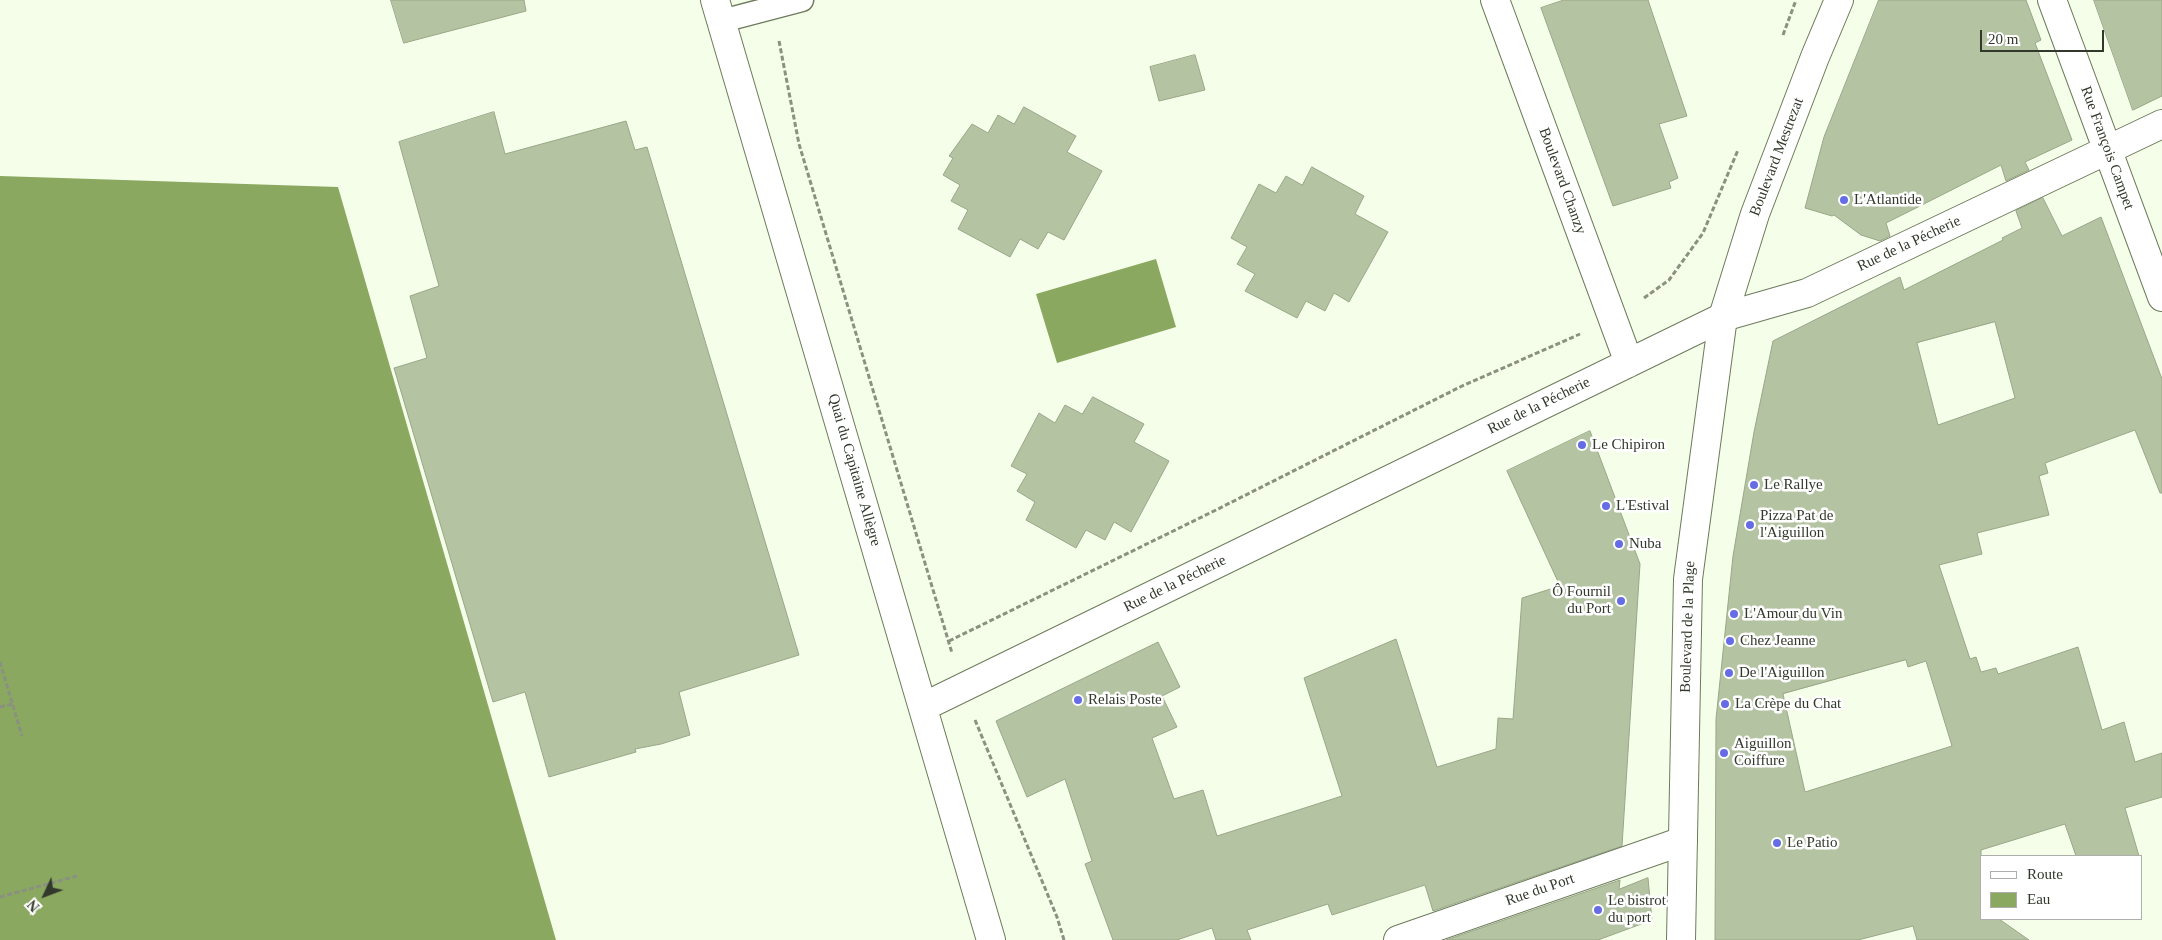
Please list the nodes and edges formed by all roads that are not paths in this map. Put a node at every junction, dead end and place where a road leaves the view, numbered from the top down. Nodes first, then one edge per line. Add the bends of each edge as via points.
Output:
1 (802, 0) edge
2 (1495, 0) edge
3 (1839, 0) edge
4 (2052, 0) edge
5 (719, 10) edge
6 (2162, 124) edge
7 (2108, 150) junction
8 (2162, 297) edge
9 (1723, 317) junction
10 (1629, 362) junction
11 (923, 707) junction
12 (1683, 841) junction
13 (991, 940) edge
14 (1398, 940) edge
15 (1681, 940) edge

1 - 5 lane via 772,7
2 - 10 street, Boulevard Chanzy
3 - 9 street, Boulevard Mestrezat via 1755,214
4 - 7 street, Rue François Campet
5 - 11 street, Quai du Capitaine Allègre
6 - 7 street, Rue de la Pécherie
7 - 8 street, Rue François Campet
7 - 9 street, Rue de la Pécherie via 1807,293
9 - 10 street, Rue de la Pécherie
9 - 12 street, Boulevard de la Plage via 1688,579
10 - 11 street, Rue de la Pécherie
11 - 13 street, Quai du Capitaine Allègre
12 - 14 street, Rue du Port
12 - 15 street, Boulevard de la Plage

